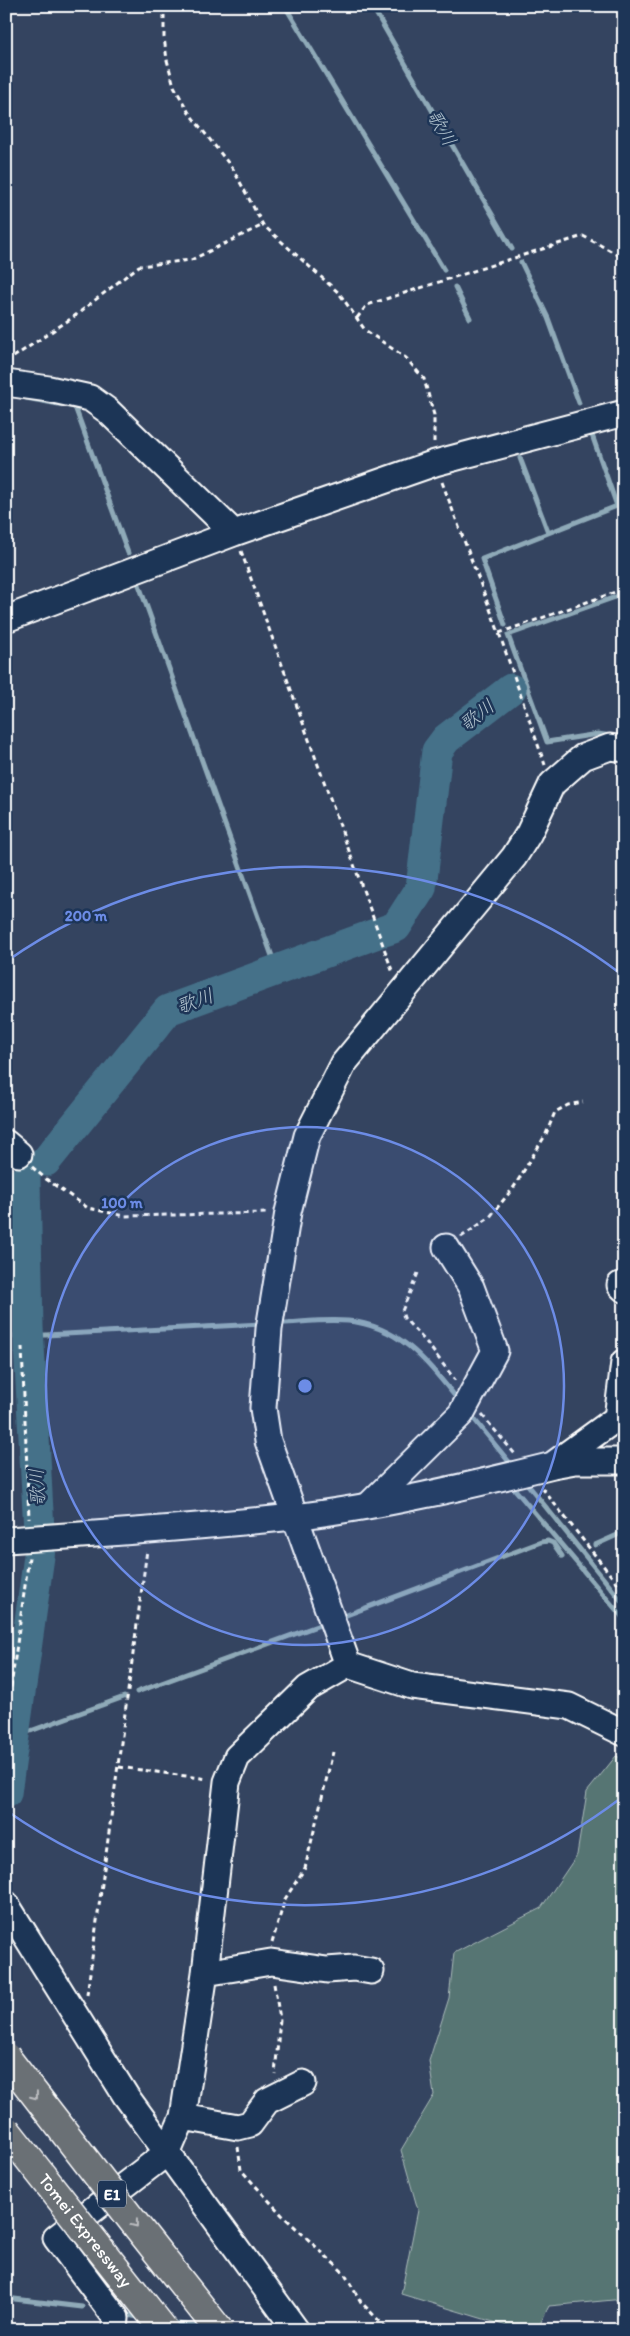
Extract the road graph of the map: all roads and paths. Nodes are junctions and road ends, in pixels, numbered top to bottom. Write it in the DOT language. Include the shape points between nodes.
graph roads {
  1 [pos="164,6"];
  2 [pos="263,225"];
  3 [pos="624,258"];
  4 [pos="357,318"];
  5 [pos="6,362"];
  6 [pos="6,382"];
  7 [pos="624,413"];
  8 [pos="435,463"];
  9 [pos="234,533"];
  10 [pos="624,589"];
  11 [pos="6,618"];
  12 [pos="499,633"];
  13 [pos="624,749"];
  14 [pos="552,784"];
  15 [pos="400,993"];
  16 [pos="583,1102"];
  17 [pos="13,1149"];
  18 [pos="289,1212"];
  19 [pos="446,1247"];
  20 [pos="418,1273"];
  21 [pos="624,1362"];
  22 [pos="470,1400"];
  23 [pos="621,1419"];
  24 [pos="624,1461"];
  25 [pos="553,1465"];
  26 [pos="522,1473"];
  27 [pos="369,1505"];
  28 [pos="294,1516"];
  29 [pos="150,1530"];
  30 [pos="6,1540"];
  31 [pos="624,1592"];
  32 [pos="348,1665"];
  33 [pos="624,1733"];
  34 [pos="333,1752"];
  35 [pos="119,1767"];
  36 [pos="227,1782"];
  37 [pos="6,1904"];
  38 [pos="271,1962"];
  39 [pos="371,1971"];
  40 [pos="205,1973"];
  41 [pos="83,2030"];
  42 [pos="6,2056"];
  43 [pos="303,2083"];
  44 [pos="267,2101"];
  45 [pos="183,2117"];
  46 [pos="238,2127"];
  47 [pos="6,2130"];
  48 [pos="168,2152"];
  49 [pos="115,2330"];
  50 [pos="164,2330"];
  51 [pos="219,2330"];
  52 [pos="296,2330"];
  53 [pos="388,2330"];
  1 -- 2 [label="path" via="164,37 174,86 189,113 233,168"];
  2 -- 4 [label="path" via="339,293"];
  2 -- 5 [label="path" via="191,260 139,266 72,318"];
  3 -- 4 [label="path" via="583,236 367,305"];
  4 -- 8 [label="path" via="365,330 406,358 424,379 434,415"];
  6 -- 9 [label="street" via="90,398 108,411"];
  7 -- 8 [label="street"];
  8 -- 9 [label="street"];
  8 -- 12 [label="path"];
  9 -- 11 [label="street"];
  9 -- 15 [label="path"];
  10 -- 12 [label="path"];
  12 -- 14 [label="path"];
  13 -- 14 [label="street" via="610,747 583,757"];
  14 -- 15 [label="street" via="514,857"];
  15 -- 18 [label="street" via="344,1063 327,1093 307,1136"];
  16 -- 19 [label="path" via="568,1104 555,1112 546,1134 514,1187 489,1218"];
  17 -- 18 [label="path" via="46,1180 88,1208 124,1216"];
  18 -- 28 [label="street" via="269,1329 263,1408 268,1441"];
  19 -- 22 [label="street" via="471,1287 495,1350"];
  20 -- 22 [label="path" via="402,1311 404,1318 427,1342"];
  21 -- 23 [label="street"];
  22 -- 26 [label="path"];
  22 -- 27 [label="street" via="461,1414"];
  23 -- 25 [label="street"];
  24 -- 25 [label="street" via="576,1461"];
  25 -- 26 [label="street"];
  26 -- 27 [label="street"];
  26 -- 31 [label="path"];
  27 -- 28 [label="street"];
  28 -- 29 [label="street"];
  28 -- 32 [label="street"];
  29 -- 30 [label="street"];
  29 -- 35 [label="path"];
  32 -- 33 [label="street" via="412,1686 569,1706"];
  32 -- 36 [label="street" via="300,1695 237,1757"];
  34 -- 38 [label="path" via="304,1868 285,1899 272,1943"];
  35 -- 36 [label="path"];
  35 -- 41 [label="path"];
  36 -- 40 [label="street"];
  37 -- 41 [label="street"];
  38 -- 39 [label="street" via="327,1970 354,1968"];
  38 -- 40 [label="street"];
  38 -- 44 [label="path" via="280,2019 277,2066"];
  40 -- 45 [label="street"];
  41 -- 48 [label="street"];
  42 -- 51 [label="highway, E1, one-way, bridge"];
  43 -- 44 [label="street"];
  44 -- 46 [label="street" via="250,2124"];
  45 -- 46 [label="street"];
  45 -- 48 [label="street"];
  46 -- 53 [label="path" via="241,2170 282,2215 344,2273 361,2302"];
  47 -- 50 [label="highway, Tomei Expressway / E1, bridge"];
  48 -- 49 [label="street" via="56,2238 116,2318"];
  48 -- 52 [label="street"];
}
